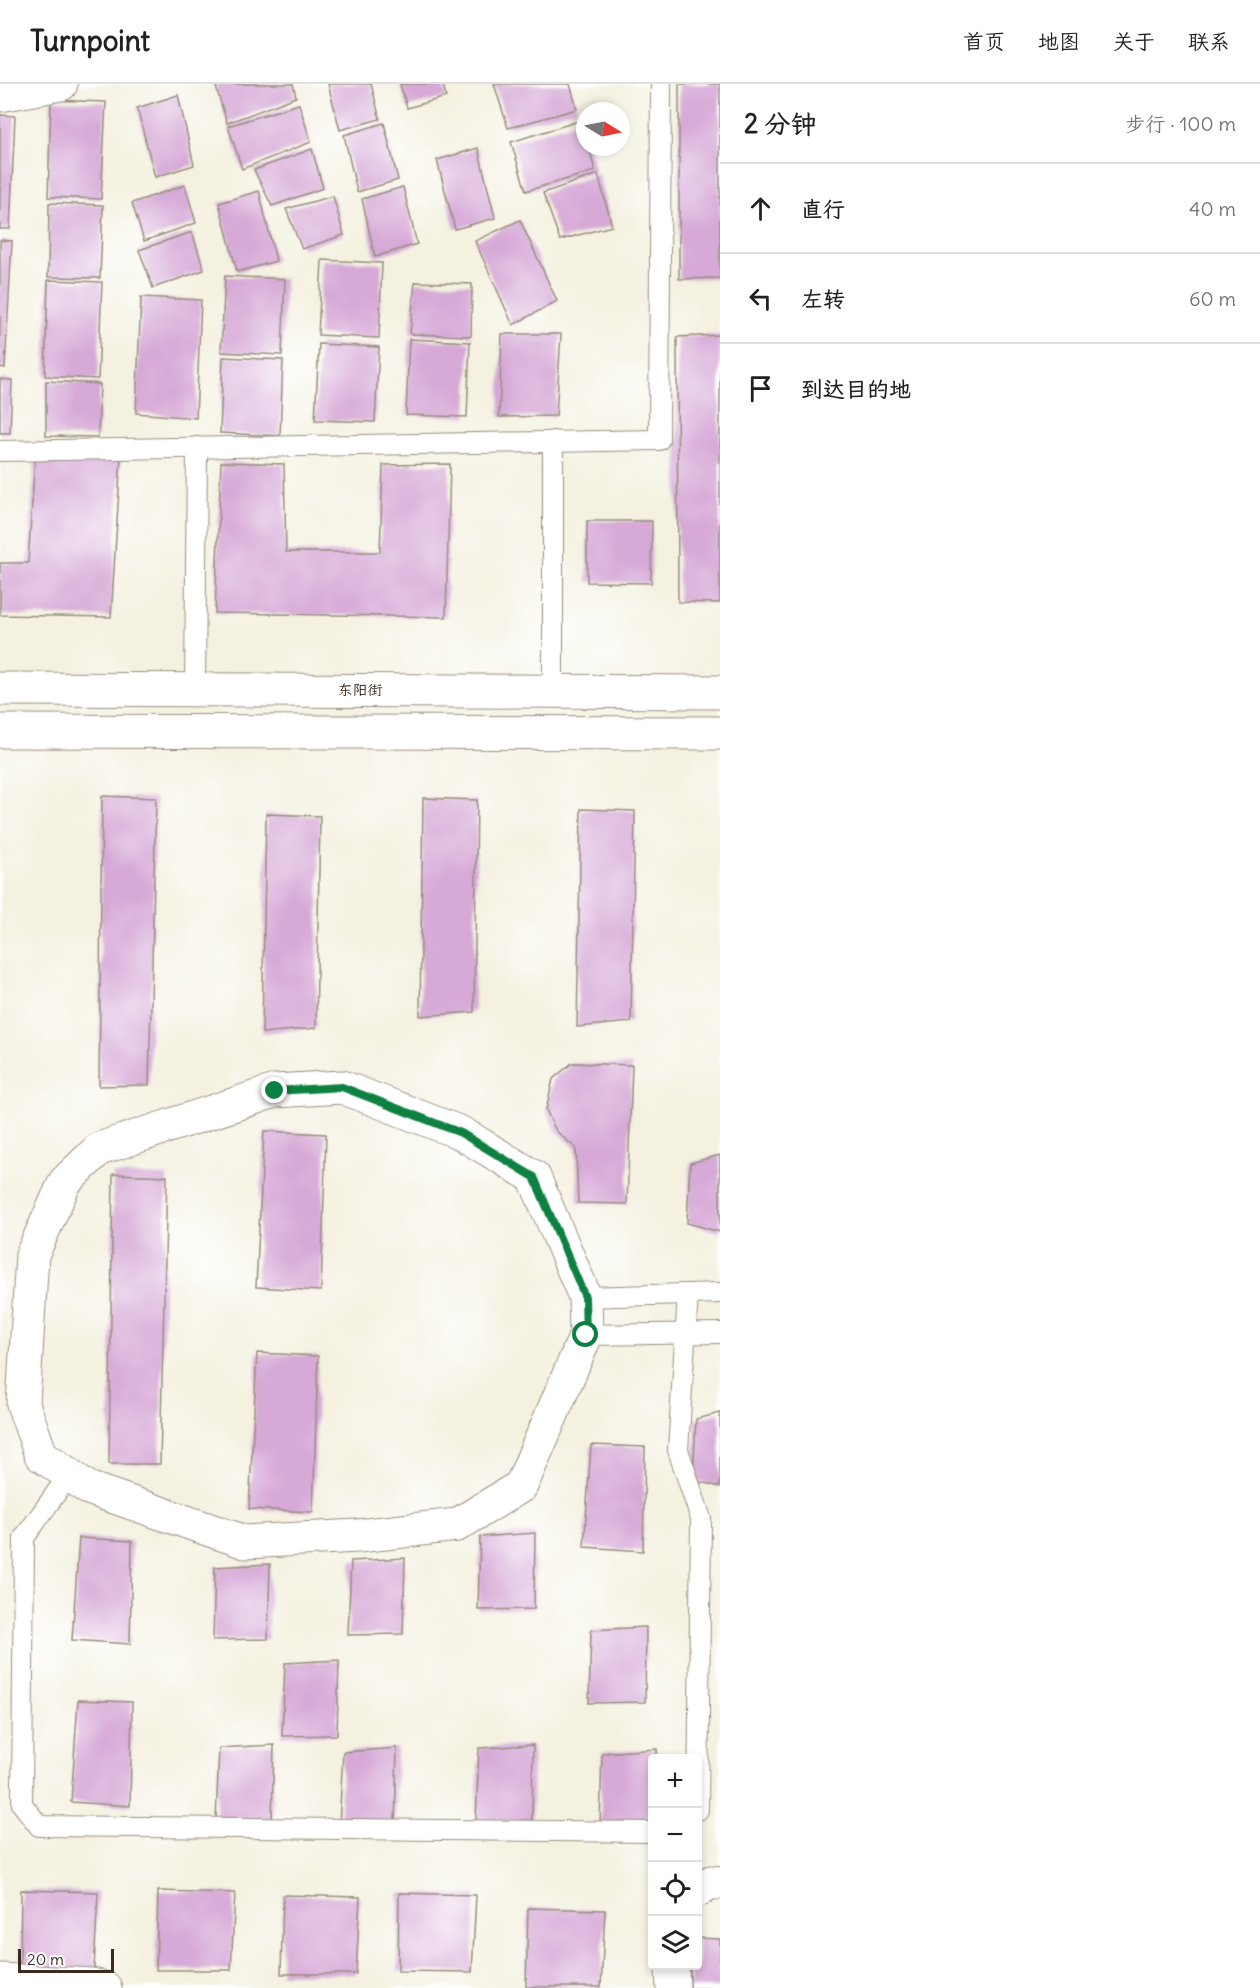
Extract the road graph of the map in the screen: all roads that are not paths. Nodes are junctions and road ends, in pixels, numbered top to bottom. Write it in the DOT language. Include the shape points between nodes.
graph roads {
  1 [pos="61,84"];
  2 [pos="661,84"];
  3 [pos="0,95"];
  4 [pos="553,441"];
  5 [pos="197,447"];
  6 [pos="0,451"];
  7 [pos="0,689"];
  8 [pos="195,690"];
  9 [pos="553,691"];
  10 [pos="720,692"];
  11 [pos="0,731"];
  12 [pos="720,733"];
  13 [pos="720,1293"];
  14 [pos="688,1294"];
  15 [pos="585,1297"];
  16 [pos="720,1332"];
  17 [pos="685,1333"];
  18 [pos="586,1335"];
  19 [pos="69,1475"];
  20 [pos="698,1808"];
  21 [pos="648,1832"];
  22 [pos="720,1882"];
  23 [pos="702,1888"];
  24 [pos="672,1970"];
  25 [pos="0,1980"];
  26 [pos="105,1988"];
  27 [pos="673,1988"];
  1 -- 3 [label="street"];
  2 -- 4 [label="lane" via="659,440"];
  4 -- 5 [label="lane"];
  4 -- 9 [label="lane"];
  5 -- 6 [label="lane"];
  5 -- 8 [label="lane"];
  7 -- 8 [label="street, 东阳街"];
  8 -- 9 [label="street, 东阳街"];
  9 -- 10 [label="street, 东阳街"];
  11 -- 12 [label="street"];
  13 -- 14 [label="lane"];
  14 -- 15 [label="lane"];
  14 -- 17 [label="lane"];
  15 -- 18 [label="street"];
  15 -- 19 [label="street" via="534,1177 461,1133 342,1087 275,1091 99,1149 66,1182 32,1255 23,1404 41,1455"];
  16 -- 17 [label="lane"];
  17 -- 18 [label="lane"];
  17 -- 20 [label="lane" via="678,1450 701,1519"];
  18 -- 19 [label="street" via="521,1486 457,1525 358,1536 245,1542 88,1488"];
  19 -- 21 [label="lane" via="24,1538 22,1804 39,1826"];
  22 -- 23 [label="street"];
  24 -- 27 [label="street"];
  25 -- 26 [label="street" via="92,1984"];
}
